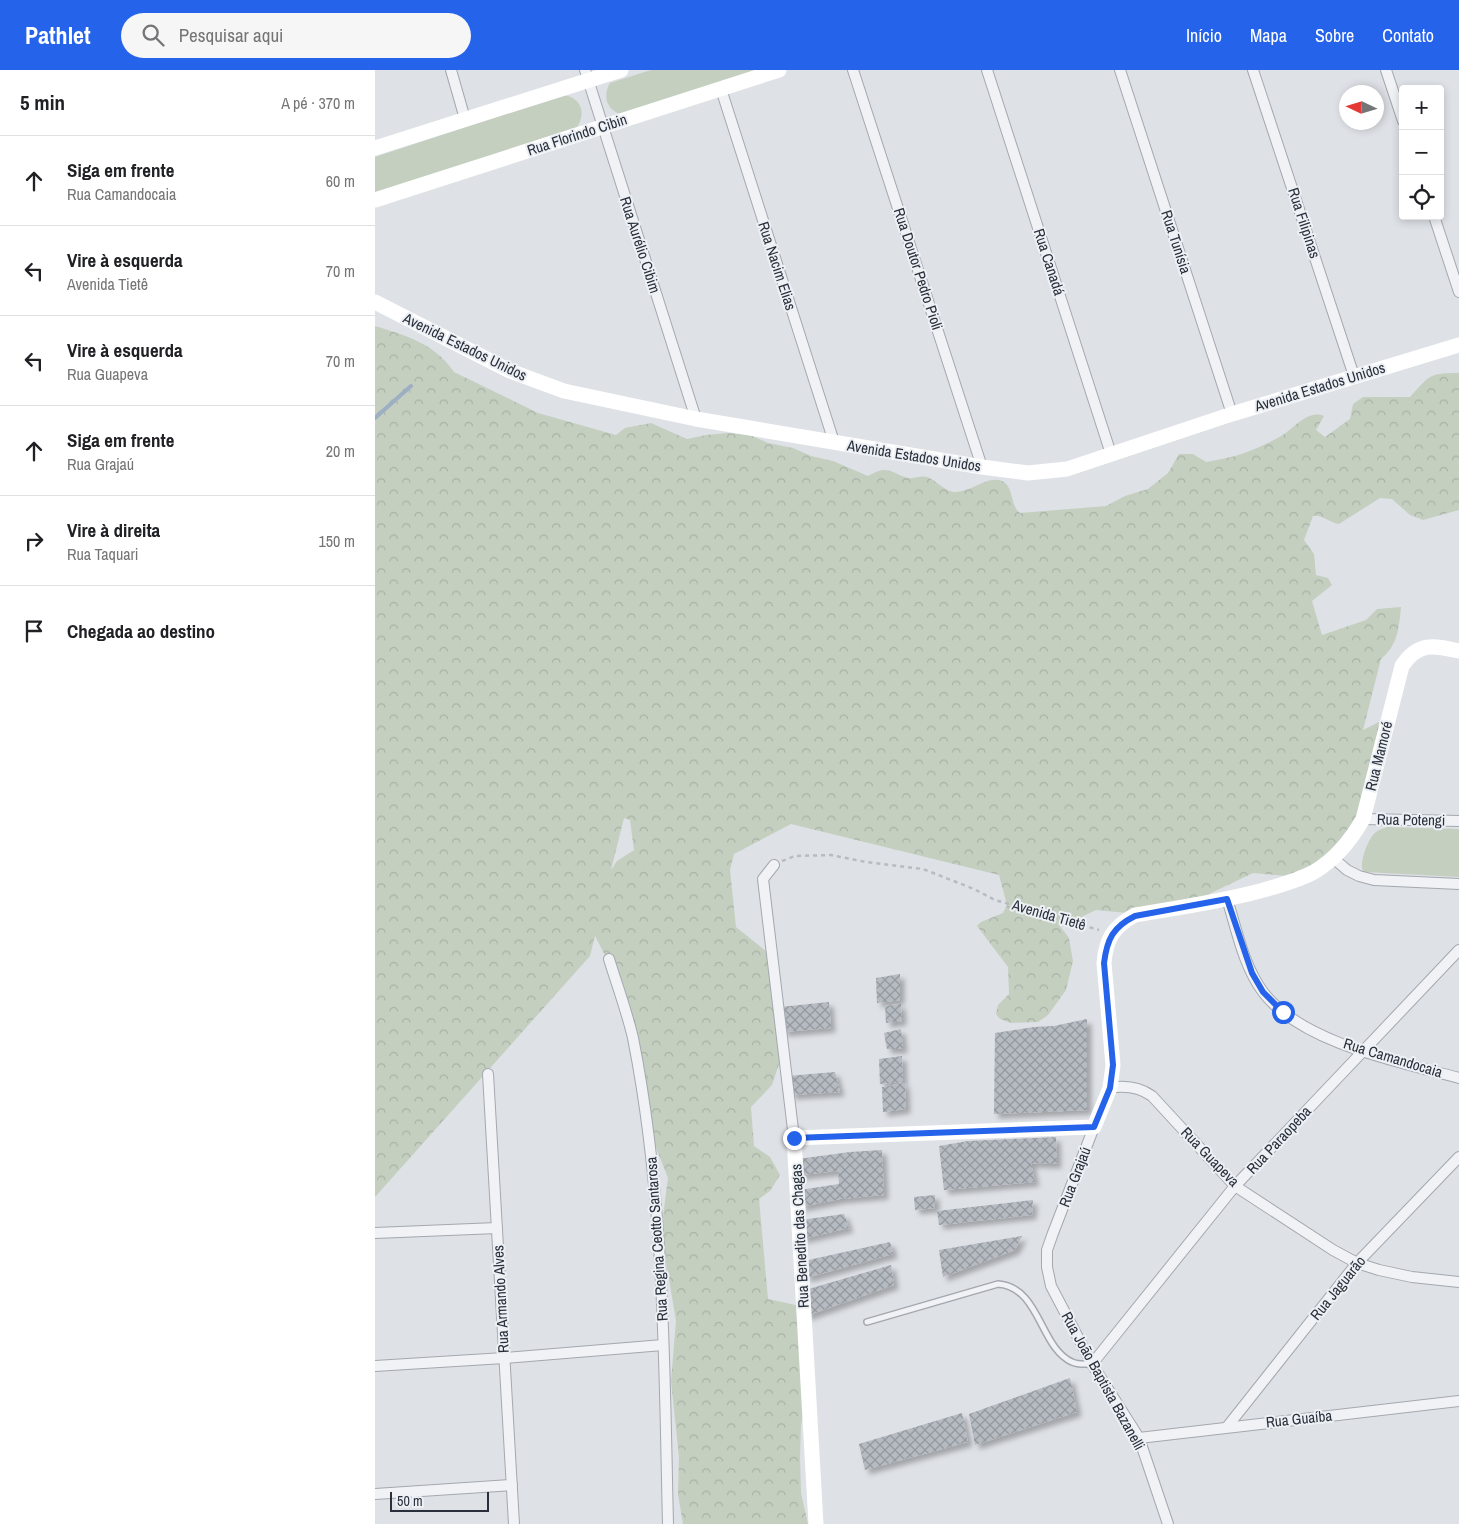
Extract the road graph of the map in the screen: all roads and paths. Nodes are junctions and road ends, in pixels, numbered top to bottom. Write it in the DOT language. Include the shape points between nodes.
graph roads {
  1 [pos="451,70"];
  2 [pos="621,70"];
  3 [pos="779,70"];
  4 [pos="853,70"];
  5 [pos="987,70"];
  6 [pos="1120,70"];
  7 [pos="1253,70"];
  8 [pos="1386,70"];
  9 [pos="587,75"];
  10 [pos="721,89"];
  11 [pos="1399,109"];
  12 [pos="465,119"];
  13 [pos="603,126"];
  14 [pos="375,148"];
  15 [pos="375,200"];
  16 [pos="1435,220"];
  17 [pos="1459,292"];
  18 [pos="375,302"];
  19 [pos="1459,345"];
  20 [pos="1354,376"];
  21 [pos="1232,414"];
  22 [pos="695,419"];
  23 [pos="834,442"];
  24 [pos="1111,454"];
  25 [pos="982,467"];
  26 [pos="1459,651"];
  27 [pos="1363,819"];
  28 [pos="1459,821"];
  29 [pos="1333,858"];
  30 [pos="774,865"];
  31 [pos="1459,884"];
  32 [pos="1227,899"];
  33 [pos="1112,934"];
  34 [pos="1459,950"];
  35 [pos="609,959"];
  36 [pos="1362,1051"];
  37 [pos="488,1074"];
  38 [pos="1459,1078"];
  39 [pos="1110,1088"];
  40 [pos="1094,1127"];
  41 [pos="794,1138"];
  42 [pos="1459,1157"];
  43 [pos="1235,1186"];
  44 [pos="497,1228"];
  45 [pos="375,1233"];
  46 [pos="1357,1263"];
  47 [pos="1047,1267"];
  48 [pos="1459,1282"];
  49 [pos="867,1322"];
  50 [pos="663,1346"];
  51 [pos="504,1358"];
  52 [pos="1092,1364"];
  53 [pos="375,1366"];
  54 [pos="1458,1400"];
  55 [pos="1227,1427"];
  56 [pos="1139,1438"];
  57 [pos="512,1485"];
  58 [pos="375,1494"];
  59 [pos="514,1524"];
  60 [pos="668,1524"];
  61 [pos="816,1524"];
  62 [pos="1168,1524"];
  1 -- 12 [label="street"];
  2 -- 9 [label="street"];
  3 -- 10 [label="street, Rua Florindo Cibin"];
  4 -- 25 [label="street, Rua Doutor Pedro Pioli"];
  5 -- 24 [label="street, Rua Canadá"];
  6 -- 21 [label="street, Rua Tunísia"];
  7 -- 20 [label="street, Rua Filipinas"];
  8 -- 11 [label="street"];
  9 -- 12 [label="street"];
  9 -- 13 [label="street, Rua Aurélio Cibim"];
  10 -- 13 [label="street, Rua Florindo Cibin"];
  10 -- 23 [label="street, Rua Nacim Elias"];
  12 -- 14 [label="street"];
  13 -- 15 [label="street, Rua Florindo Cibin"];
  13 -- 22 [label="street, Rua Aurélio Cibim"];
  16 -- 17 [label="street"];
  18 -- 22 [label="street, Avenida Estados Unidos" via="510,371 555,388"];
  19 -- 20 [label="street, Avenida Estados Unidos"];
  20 -- 21 [label="street, Avenida Estados Unidos"];
  21 -- 24 [label="street, Avenida Estados Unidos"];
  22 -- 23 [label="street, Avenida Estados Unidos"];
  23 -- 25 [label="street, Avenida Estados Unidos"];
  24 -- 25 [label="street, Avenida Estados Unidos" via="1067,469 1028,473"];
  26 -- 27 [label="street, Rua Mamoré" via="1429,647 1416,650 1402,666"];
  27 -- 28 [label="street, Rua Potengi"];
  27 -- 29 [label="street, Rua Mamoré"];
  29 -- 31 [label="street" via="1347,870 1374,880"];
  29 -- 32 [label="street" via="1292,882"];
  30 -- 33 [label="path, Avenida Tietê" via="795,856 831,855 923,868 995,900"];
  30 -- 41 [label="street, Rua Benedito das Chagas" via="763,879"];
  32 -- 33 [label="street" via="1135,916 1122,922"];
  32 -- 36 [label="street, Rua Camandocaia" via="1252,973 1263,992 1283,1012 1312,1030"];
  33 -- 39 [label="street" via="1104,963 1113,1057"];
  34 -- 36 [label="street, Rua Paraopeba"];
  35 -- 50 [label="street, Rua Regina Ceotto Santarosa" via="632,1036 651,1148 662,1278"];
  36 -- 38 [label="street, Rua Camandocaia"];
  36 -- 43 [label="street, Rua Paraopeba"];
  37 -- 44 [label="street, Rua Armando Alves"];
  39 -- 40 [label="street, Rua Grajaú"];
  39 -- 43 [label="street, Rua Guapeva" via="1131,1087 1153,1096"];
  40 -- 41 [label="street"];
  40 -- 47 [label="street, Rua Grajaú" via="1047,1250"];
  41 -- 61 [label="street, Rua Benedito das Chagas"];
  42 -- 46 [label="street, Rua Jaguarão"];
  43 -- 46 [label="street, Rua Guapeva"];
  43 -- 52 [label="street, Rua Paraopeba"];
  44 -- 45 [label="street"];
  44 -- 51 [label="street, Rua Armando Alves"];
  46 -- 48 [label="street, Rua Guapeva" via="1412,1277"];
  46 -- 55 [label="street, Rua Jaguarão"];
  47 -- 52 [label="street, Rua João Baptista Bazanelli" via="1051,1286"];
  49 -- 52 [label="lane" via="998,1284 1007,1285 1027,1299 1064,1357 1074,1363"];
  50 -- 51 [label="street"];
  50 -- 60 [label="street, Rua Regina Ceotto Santarosa"];
  51 -- 53 [label="street"];
  51 -- 57 [label="street, Rua Armando Alves"];
  52 -- 56 [label="street, Rua João Baptista Bazanelli"];
  54 -- 55 [label="street, Rua Guaíba"];
  55 -- 56 [label="street, Rua Guaíba"];
  56 -- 62 [label="street, Rua João Baptista Bazanelli"];
  57 -- 58 [label="street"];
  57 -- 59 [label="street, Rua Armando Alves"];
}
